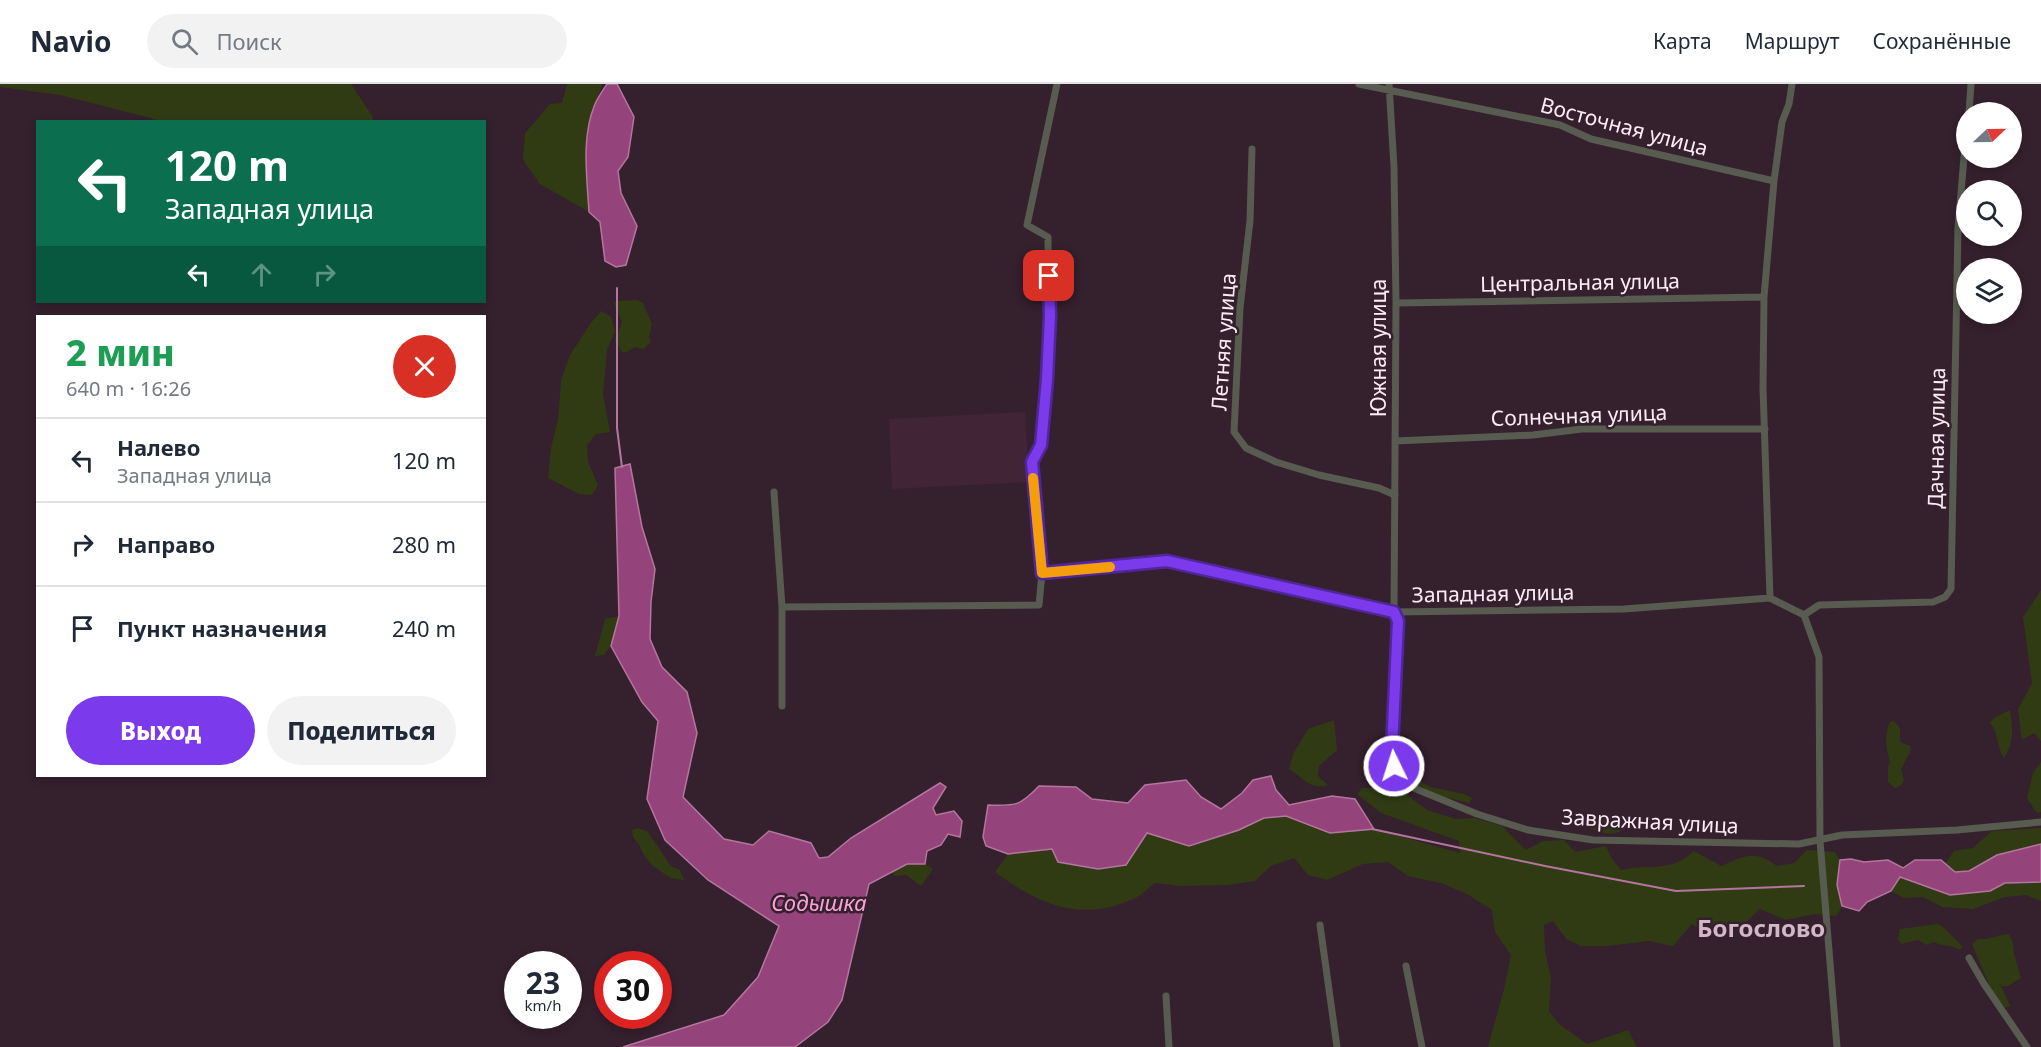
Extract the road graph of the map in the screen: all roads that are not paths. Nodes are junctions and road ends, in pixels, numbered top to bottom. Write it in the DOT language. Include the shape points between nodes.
graph roads {
  1 [pos="1058,84"];
  2 [pos="1359,84"];
  3 [pos="1792,84"];
  4 [pos="1971,84"];
  5 [pos="1389,87"];
  6 [pos="1969,102"];
  7 [pos="1252,149"];
  8 [pos="1963,168"];
  9 [pos="1774,181"];
  10 [pos="1764,297"];
  11 [pos="1396,303"];
  12 [pos="1765,429"];
  13 [pos="1395,441"];
  14 [pos="774,492"];
  15 [pos="1395,495"];
  16 [pos="1042,573"];
  17 [pos="1770,598"];
  18 [pos="782,607"];
  19 [pos="1394,612"];
  20 [pos="1804,615"];
  21 [pos="782,706"];
  22 [pos="2041,822"];
  23 [pos="1820,841"];
  24 [pos="1320,925"];
  25 [pos="1969,958"];
  26 [pos="1406,966"];
  27 [pos="1166,996"];
  28 [pos="1168,1047"];
  29 [pos="1336,1047"];
  30 [pos="1422,1047"];
  31 [pos="1837,1047"];
  32 [pos="2027,1047"];
  1 -- 16 [label="street" via="1027,225 1048,237 1049,357 1041,445 1032,462"];
  2 -- 5 [label="street, Восточная улица"];
  3 -- 9 [label="street"];
  4 -- 6 [label="street"];
  5 -- 9 [label="street, Восточная улица" via="1560,125 1591,139"];
  5 -- 11 [label="street, Южная улица"];
  7 -- 15 [label="street, Летняя улица" via="1234,432 1246,448 1276,462"];
  8 -- 20 [label="street, Дачная улица" via="1958,228 1951,589 1933,602 1819,605"];
  9 -- 10 [label="street"];
  10 -- 11 [label="street, Центральная улица"];
  10 -- 12 [label="street"];
  11 -- 13 [label="street, Южная улица"];
  12 -- 13 [label="street, Солнечная улица" via="1582,429"];
  12 -- 17 [label="street"];
  13 -- 15 [label="street, Южная улица"];
  14 -- 18 [label="street"];
  15 -- 19 [label="street, Южная улица"];
  16 -- 18 [label="street" via="1040,605"];
  16 -- 19 [label="street, Западная улица" via="1167,561"];
  17 -- 19 [label="street, Западная улица" via="1624,609"];
  17 -- 20 [label="street"];
  18 -- 21 [label="street"];
  19 -- 23 [label="street, Завражная улица" via="1398,621 1392,748 1394,766 1404,784 1528,830 1593,840 1799,844"];
  20 -- 23 [label="street" via="1819,657"];
  22 -- 23 [label="street, Завражная улица" via="1842,835"];
  23 -- 31 [label="street"];
  24 -- 29 [label="street"];
  25 -- 32 [label="street"];
  26 -- 30 [label="street"];
  27 -- 28 [label="street"];
}
